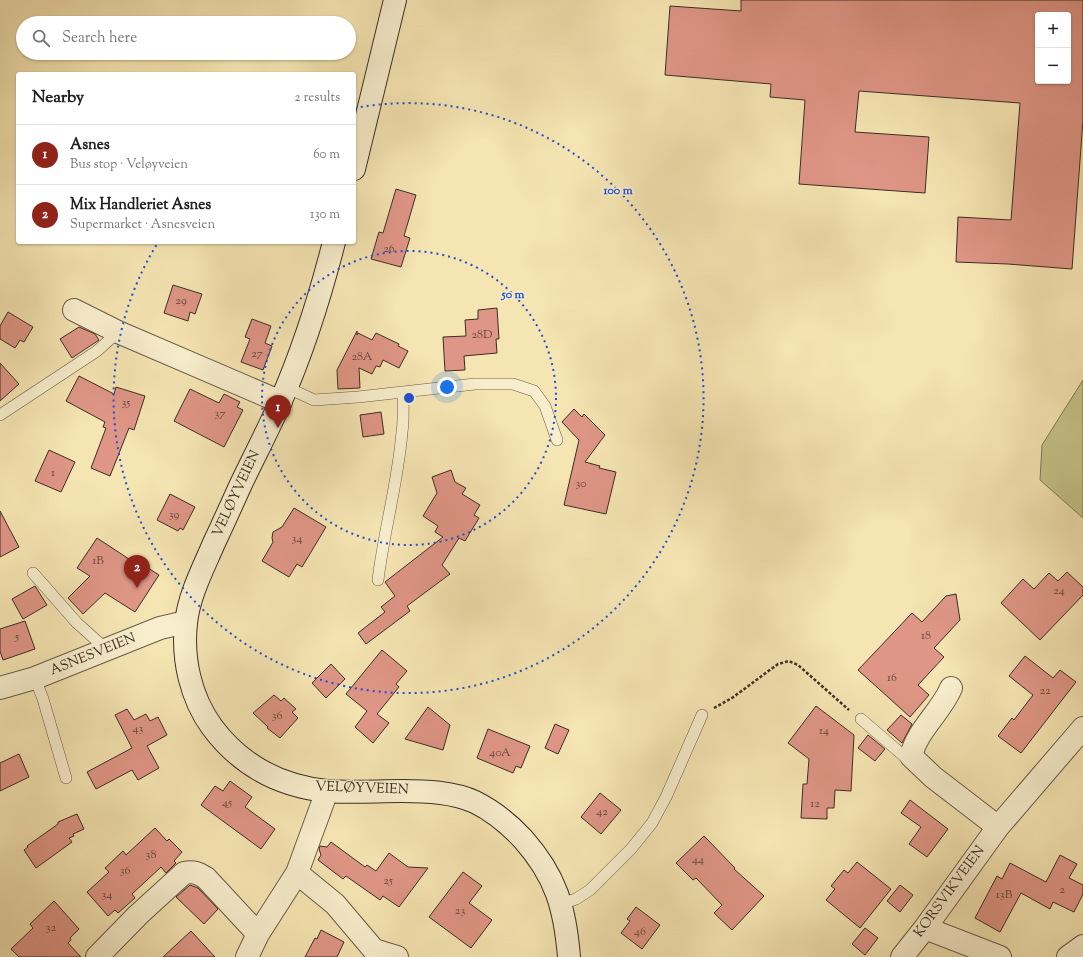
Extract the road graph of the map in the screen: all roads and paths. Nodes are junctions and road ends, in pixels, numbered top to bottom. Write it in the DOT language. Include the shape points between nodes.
graph roads {
  1 [pos="396,0"];
  2 [pos="356,161"];
  3 [pos="333,244"];
  4 [pos="74,310"];
  5 [pos="118,332"];
  6 [pos="402,392"];
  7 [pos="283,394"];
  8 [pos="0,415"];
  9 [pos="557,440"];
  10 [pos="34,573"];
  11 [pos="378,580"];
  12 [pos="186,622"];
  13 [pos="106,649"];
  14 [pos="35,678"];
  15 [pos="0,688"];
  16 [pos="950,688"];
  17 [pos="702,715"];
  18 [pos="861,720"];
  19 [pos="1083,728"];
  20 [pos="911,756"];
  21 [pos="66,778"];
  22 [pos="327,791"];
  23 [pos="998,827"];
  24 [pos="297,873"];
  25 [pos="561,904"];
  26 [pos="925,928"];
  27 [pos="258,934"];
  28 [pos="1083,946"];
  29 [pos="97,957"];
  30 [pos="247,957"];
  31 [pos="397,957"];
  32 [pos="569,957"];
  33 [pos="902,957"];
  34 [pos="1000,957"];
  35 [pos="1068,957"];
  1 -- 2 [label="street"];
  3 -- 7 [label="street, VELØYVEIEN" via="321,293"];
  4 -- 5 [label="street"];
  5 -- 7 [label="street"];
  5 -- 8 [label="lane" via="97,351"];
  6 -- 7 [label="lane" via="314,400"];
  6 -- 9 [label="lane" via="475,384 513,384 534,391 546,406"];
  6 -- 11 [label="lane" via="402,431"];
  7 -- 12 [label="street, VELØYVEIEN" via="208,556 190,599"];
  10 -- 13 [label="lane" via="77,623"];
  12 -- 13 [label="street, ASNESVEIEN" via="160,628"];
  12 -- 22 [label="street, VELØYVEIEN" via="185,646 189,676 198,704 213,728 237,756 262,772 293,784"];
  13 -- 14 [label="street, ASNESVEIEN"];
  14 -- 15 [label="street, ASNESVEIEN"];
  14 -- 21 [label="lane" via="44,699"];
  16 -- 20 [label="street" via="914,745"];
  17 -- 18 [label="path" via="732,698 778,664 789,661 798,665"];
  17 -- 25 [label="lane" via="652,823 631,850 590,890 576,899"];
  18 -- 20 [label="lane" via="905,757"];
  19 -- 23 [label="street, KORSVIKVEIEN"];
  20 -- 23 [label="street"];
  22 -- 24 [label="street"];
  22 -- 25 [label="street, VELØYVEIEN" via="435,793 475,802 497,815 536,853"];
  23 -- 26 [label="street, KORSVIKVEIEN"];
  24 -- 27 [label="street"];
  24 -- 31 [label="street" via="335,904 374,950"];
  25 -- 32 [label="street, VELØYVEIEN"];
  26 -- 33 [label="street, KORSVIKVEIEN"];
  26 -- 34 [label="street"];
  27 -- 29 [label="street" via="206,878 190,872 184,873 138,915"];
  27 -- 30 [label="street"];
  28 -- 35 [label="street"];
}
